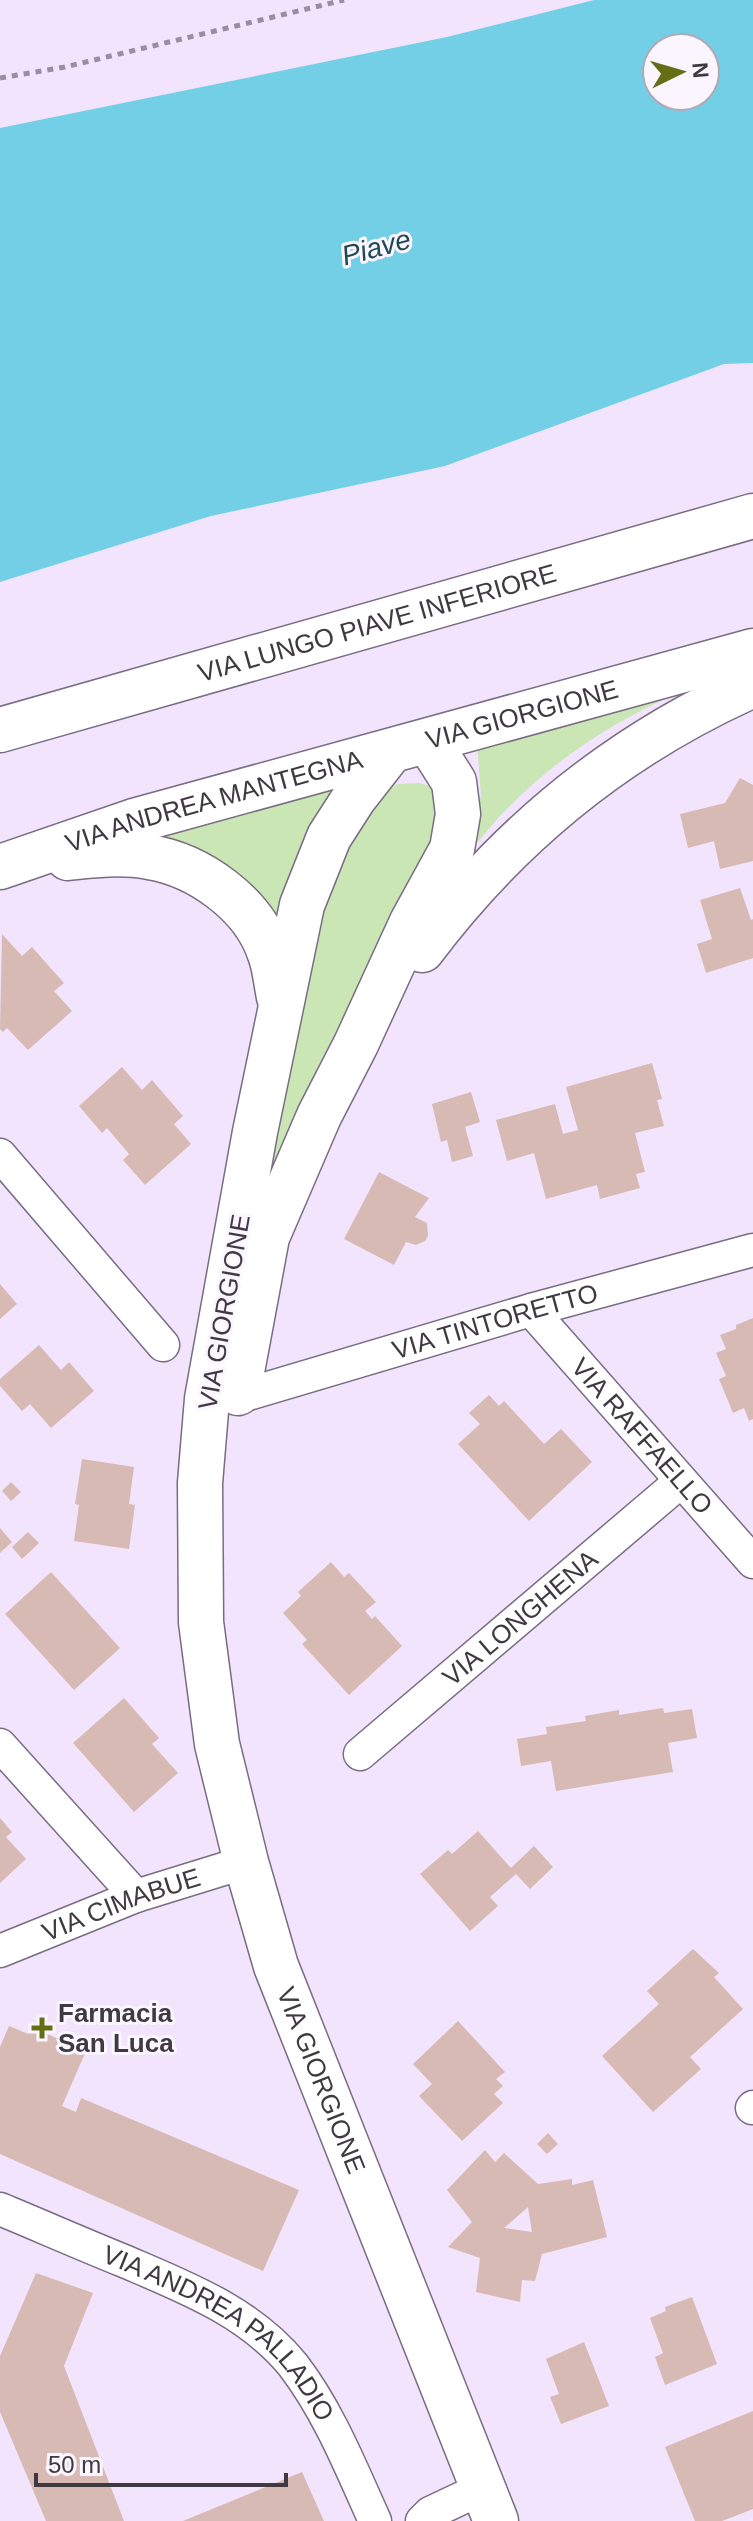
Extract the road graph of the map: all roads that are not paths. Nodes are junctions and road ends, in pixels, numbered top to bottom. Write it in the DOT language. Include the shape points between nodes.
graph roads {
  1 [pos="753,516"];
  2 [pos="753,651"];
  3 [pos="753,685"];
  4 [pos="0,730"];
  5 [pos="409,746"];
  6 [pos="7,865"];
  7 [pos="280,1007"];
  8 [pos="356,1044"];
  9 [pos="0,1155"];
  10 [pos="753,1250"];
  11 [pos="531,1310"];
  12 [pos="163,1345"];
  13 [pos="238,1397"];
  14 [pos="680,1482"];
  15 [pos="753,1562"];
  16 [pos="201,1622"];
  17 [pos="0,1745"];
  18 [pos="360,1754"];
  19 [pos="246,1862"];
  20 [pos="136,1896"];
  21 [pos="0,1951"];
  22 [pos="0,2209"];
  23 [pos="488,2505"];
  24 [pos="375,2521"];
  25 [pos="422,2521"];
  1 -- 4 [label="main road, VIA LUNGO PIAVE INFERIORE"];
  2 -- 5 [label="main road, VIA GIORGIONE"];
  3 -- 8 [label="main road, VIA GIORGIONE" via="707,705 614,761 539,820 456,904"];
  5 -- 6 [label="main road, VIA ANDREA MANTEGNA" via="134,821"];
  5 -- 7 [label="main road, VIA GIORGIONE" via="354,798 329,837 302,905"];
  5 -- 8 [label="main road, VIA GIORGIONE" via="454,782 458,814 452,849"];
  6 -- 7 [label="main road, VIA GIORGIONE" via="111,855 148,856 187,867 232,898 258,927 270,954"];
  7 -- 16 [label="main road, VIA GIORGIONE" via="207,1399 200,1483"];
  8 -- 13 [label="main road, VIA GIORGIONE" via="267,1237"];
  9 -- 12 [label="street"];
  10 -- 11 [label="street, VIA TINTORETTO"];
  11 -- 13 [label="street, VIA TINTORETTO"];
  11 -- 14 [label="street, VIA RAFFAELLO"];
  13 -- 16 [label="main road, VIA GIORGIONE"];
  14 -- 15 [label="street, VIA RAFFAELLO"];
  14 -- 18 [label="street, VIA LONGHENA"];
  16 -- 19 [label="main road, VIA GIORGIONE" via="217,1744"];
  17 -- 20 [label="street"];
  19 -- 20 [label="street, VIA CIMABUE"];
  19 -- 23 [label="main road, VIA GIORGIONE" via="276,1966"];
  20 -- 21 [label="street, VIA CIMABUE"];
  22 -- 24 [label="street, VIA ANDREA PALLADIO" via="202,2294 266,2338 312,2393"];
  23 -- 25 [label="street" via="430,2513"];
}
